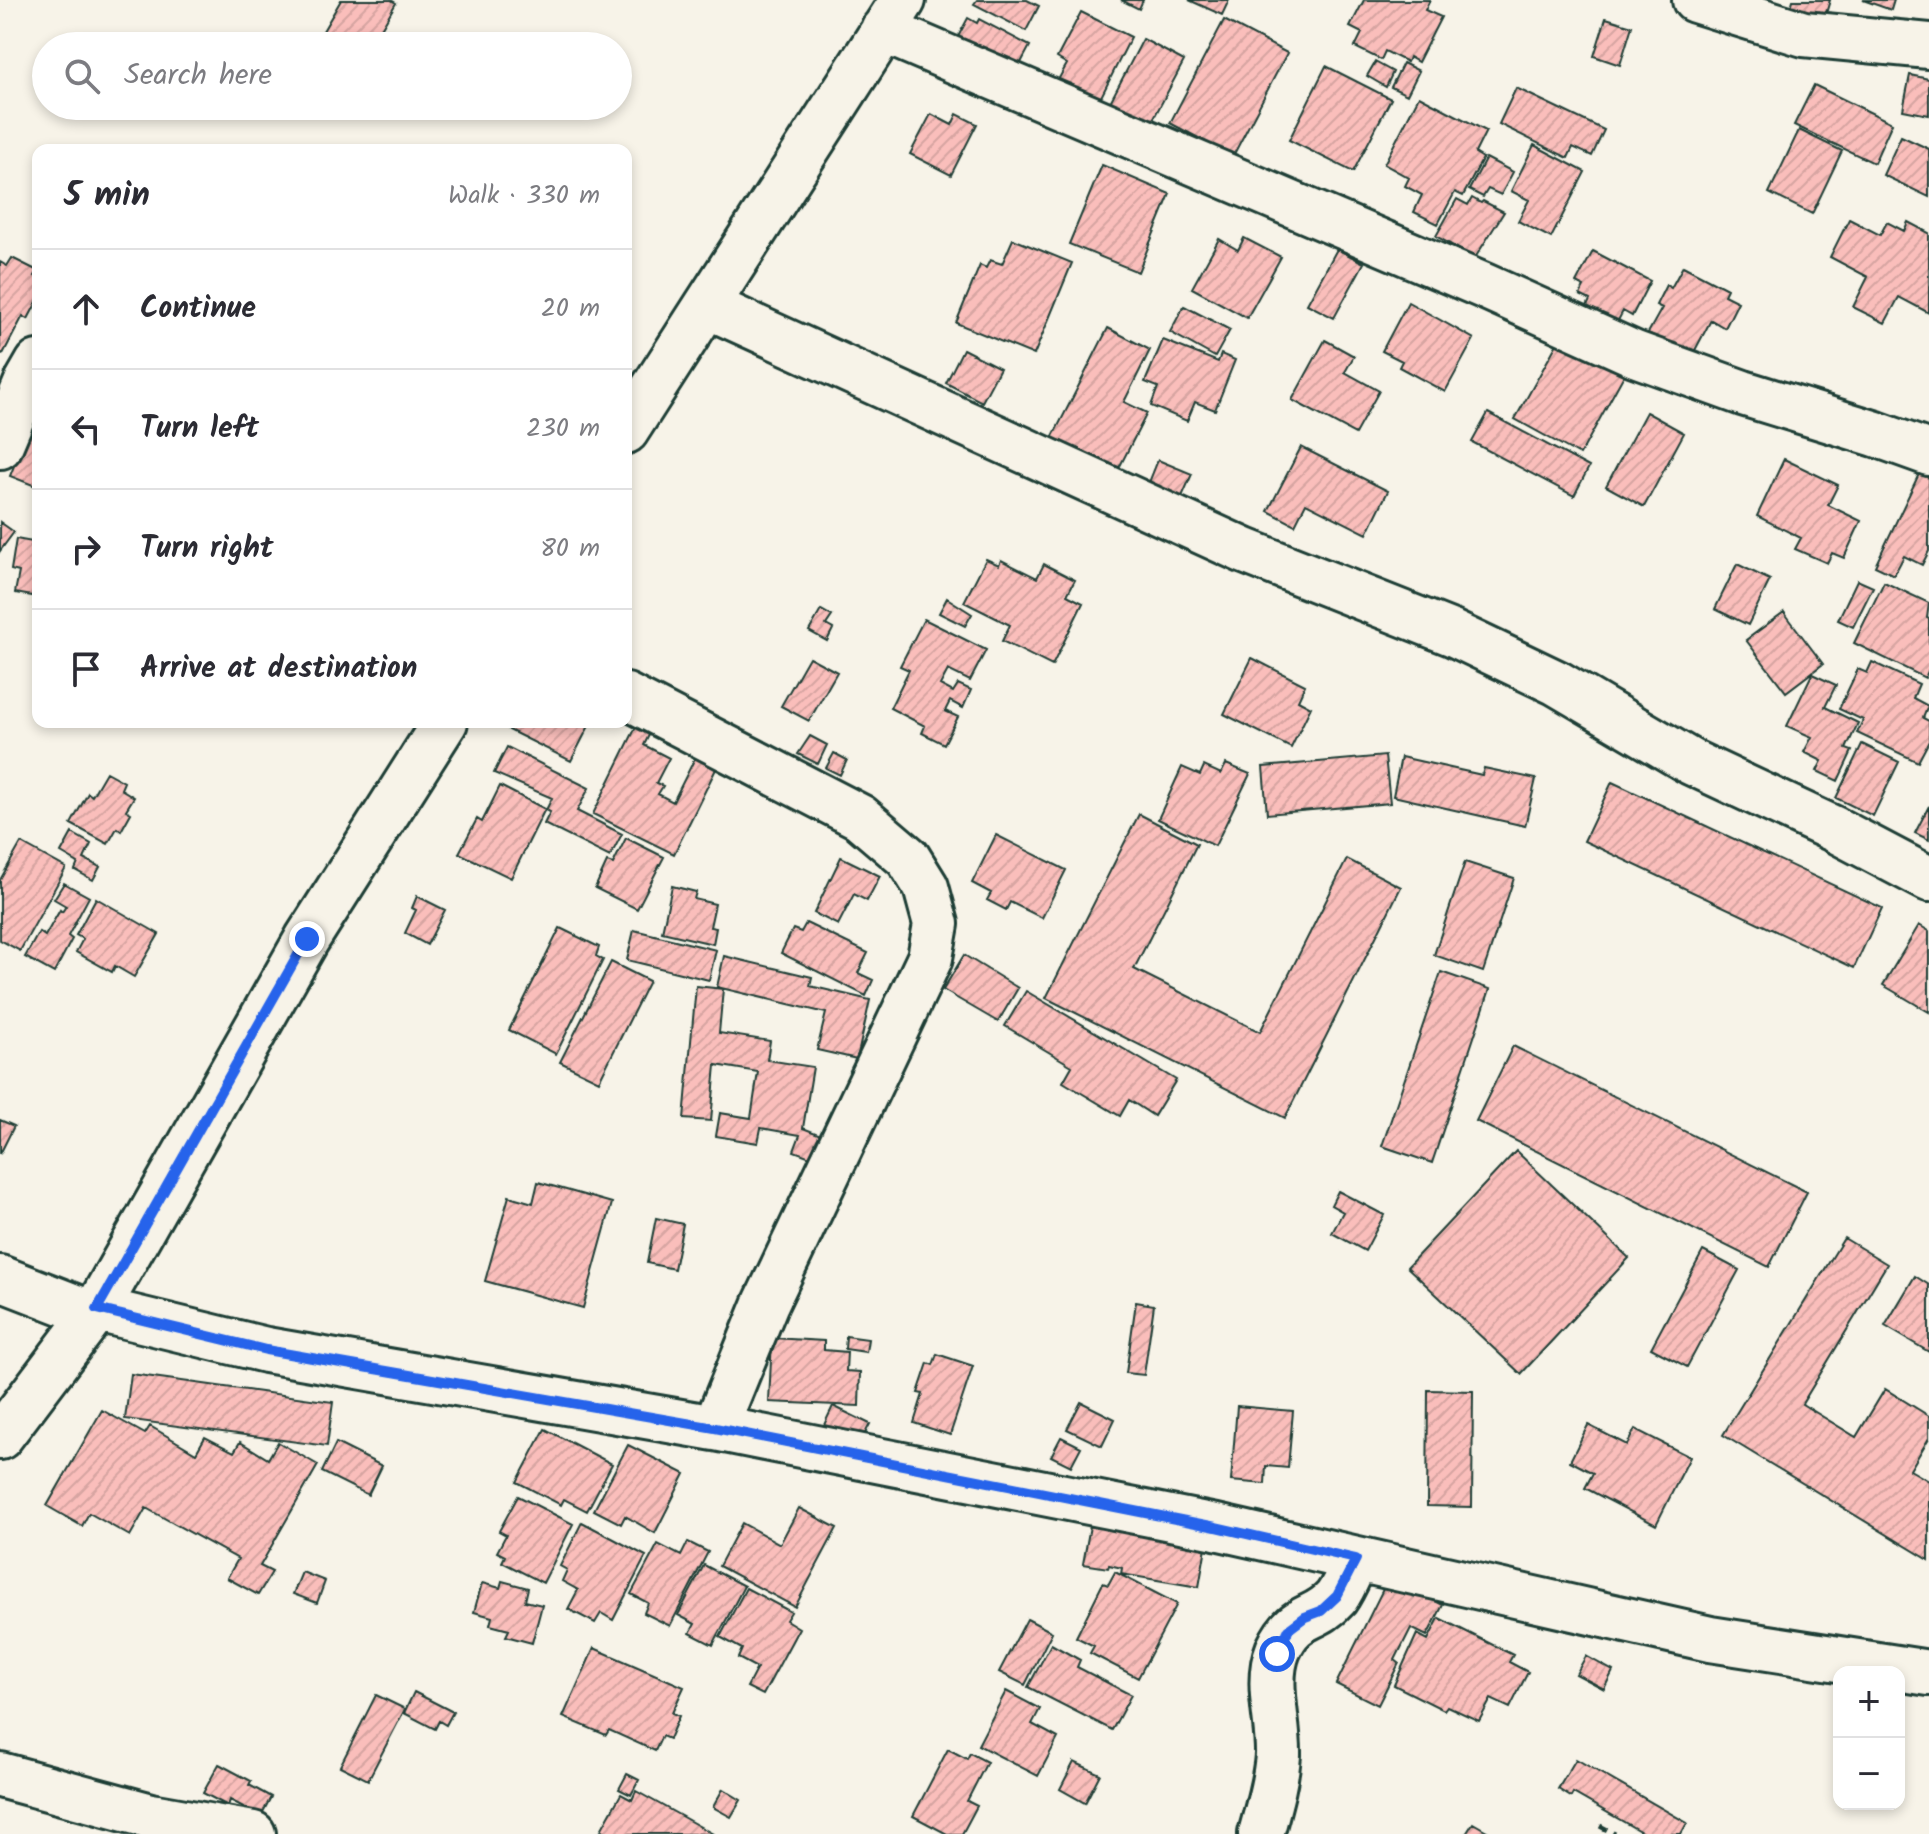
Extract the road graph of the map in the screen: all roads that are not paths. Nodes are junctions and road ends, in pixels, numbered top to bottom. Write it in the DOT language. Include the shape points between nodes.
graph roads {
  1 [pos="1695,0"];
  2 [pos="893,15"];
  3 [pos="1929,46"];
  4 [pos="708,306"];
  5 [pos="632,360"];
  6 [pos="669,360"];
  7 [pos="32,373"];
  8 [pos="632,421"];
  9 [pos="0,446"];
  10 [pos="1929,453"];
  11 [pos="632,699"];
  12 [pos="441,728"];
  13 [pos="1929,879"];
  14 [pos="0,1278"];
  15 [pos="95,1312"];
  16 [pos="715,1428"];
  17 [pos="0,1437"];
  18 [pos="1356,1559"];
  19 [pos="1929,1673"];
  20 [pos="0,1775"];
  21 [pos="253,1834"];
  22 [pos="1261,1834"];
  1 -- 3 [label="street" via="1804,34"];
  2 -- 4 [label="street"];
  2 -- 10 [label="street" via="1635,354"];
  4 -- 6 [label="street"];
  4 -- 13 [label="street" via="1245,551 1452,633 1557,683 1691,762"];
  5 -- 6 [label="street"];
  6 -- 8 [label="street"];
  7 -- 9 [label="street"];
  11 -- 16 [label="street" via="860,817 908,858 926,887 936,924 930,958 766,1303"];
  12 -- 15 [label="street" via="307,939"];
  14 -- 15 [label="street"];
  15 -- 16 [label="street" via="266,1350"];
  15 -- 17 [label="street"];
  16 -- 18 [label="street"];
  18 -- 19 [label="street" via="1710,1639"];
  18 -- 22 [label="street" via="1337,1596 1289,1629 1277,1654 1273,1679 1278,1755"];
  20 -- 21 [label="street" via="151,1816"];
}
